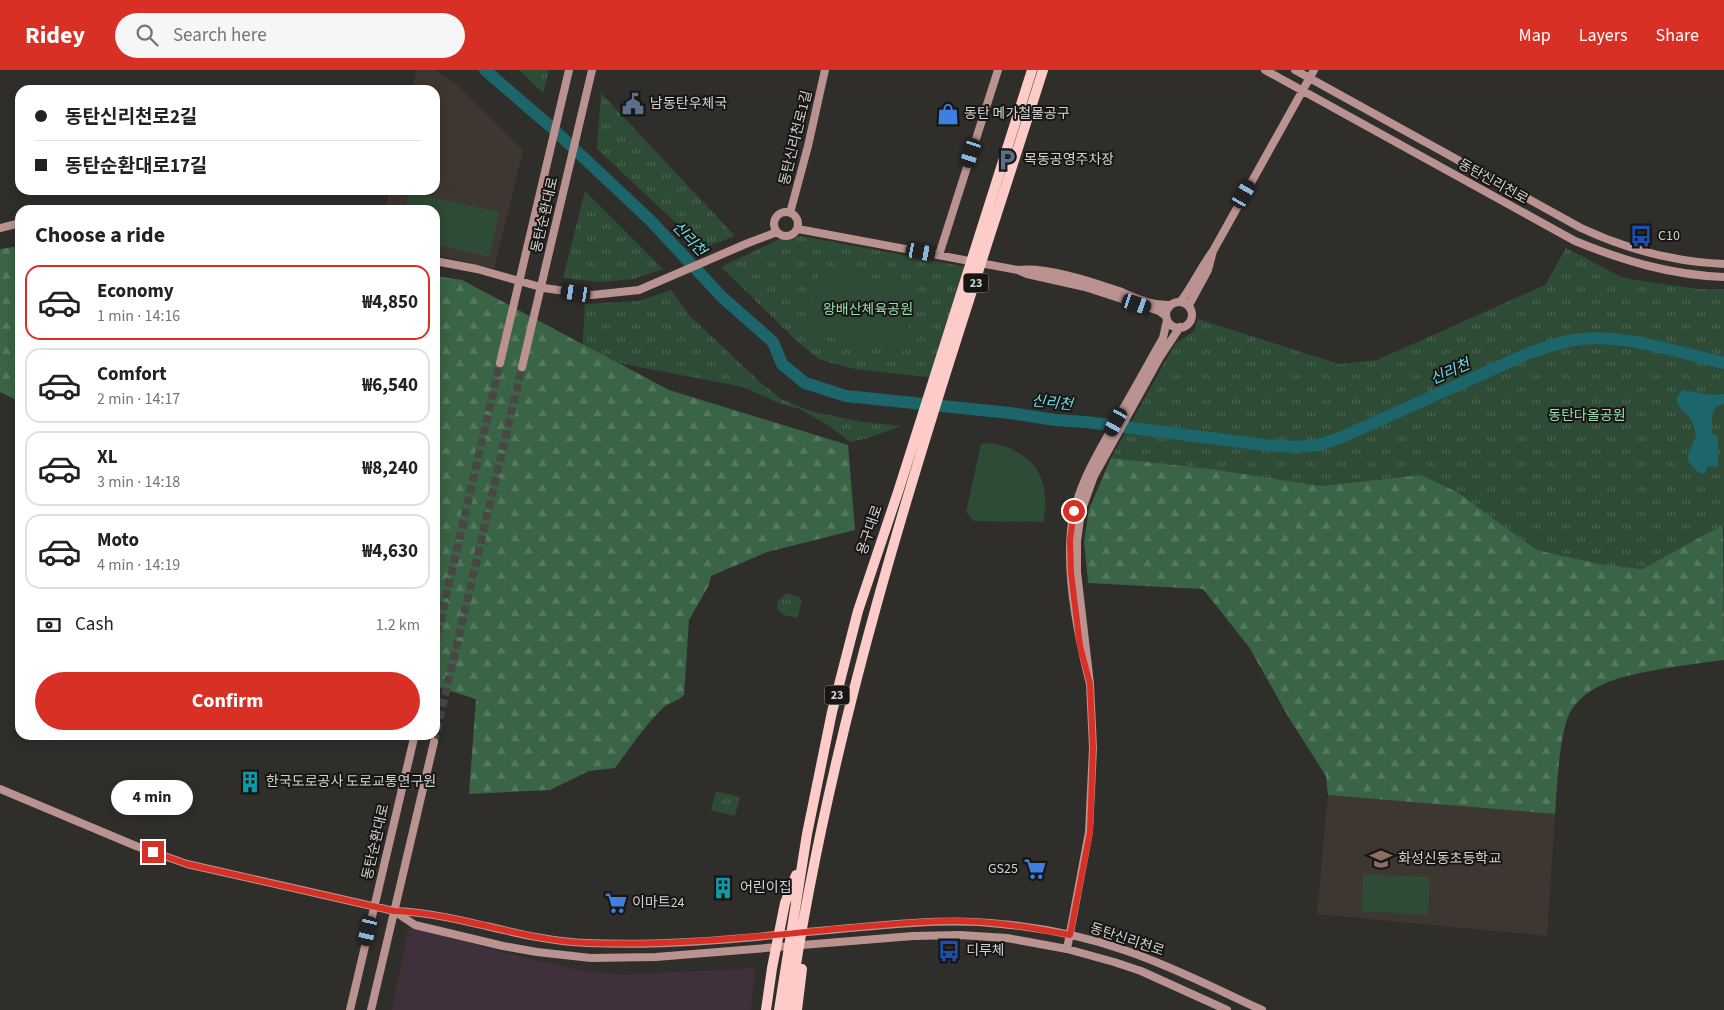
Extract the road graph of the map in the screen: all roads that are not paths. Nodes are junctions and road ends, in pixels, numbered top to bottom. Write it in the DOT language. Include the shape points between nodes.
graph roads {
  1 [pos="569,70"];
  2 [pos="592,70"];
  3 [pos="825,70"];
  4 [pos="998,70"];
  5 [pos="1032,70"];
  6 [pos="1043,70"];
  7 [pos="1265,70"];
  8 [pos="1295,70"];
  9 [pos="1314,70"];
  10 [pos="1310,78"];
  11 [pos="1302,91"];
  12 [pos="790,213"];
  13 [pos="15,224"];
  14 [pos="0,228"];
  15 [pos="798,229"];
  16 [pos="777,232"];
  17 [pos="1213,251"];
  18 [pos="939,255"];
  19 [pos="440,262"];
  20 [pos="1724,264"];
  21 [pos="1018,270"];
  22 [pos="1724,278"];
  23 [pos="1174,303"];
  24 [pos="1191,310"];
  25 [pos="1167,318"];
  26 [pos="1180,327"];
  27 [pos="1157,356"];
  28 [pos="500,363"];
  29 [pos="522,367"];
  30 [pos="414,740"];
  31 [pos="434,742"];
  32 [pos="0,789"];
  33 [pos="802,862"];
  34 [pos="804,905"];
  35 [pos="374,906"];
  36 [pos="394,911"];
  37 [pos="1070,935"];
  38 [pos="691,941"];
  39 [pos="1067,949"];
  40 [pos="693,954"];
  41 [pos="795,966"];
  42 [pos="350,1010"];
  43 [pos="371,1010"];
  44 [pos="766,1010"];
  45 [pos="779,1010"];
  46 [pos="789,1010"];
  47 [pos="797,1010"];
  48 [pos="1227,1010"];
  49 [pos="1262,1010"];
  1 -- 28 [label="main road, 동탄순환대로"];
  2 -- 29 [label="main road, 동탄순환대로"];
  3 -- 12 [label="main road, 동탄신리천로1길"];
  4 -- 18 [label="main road"];
  5 -- 33 [label="highway, 용구대로 / 23" via="858,611 832,712"];
  6 -- 34 [label="highway, 용구대로 / 23" via="877,600"];
  7 -- 11 [label="main road, 동탄신리천로"];
  8 -- 10 [label="main road, 동탄신리천로"];
  9 -- 10 [label="main road"];
  10 -- 11 [label="main road"];
  10 -- 20 [label="main road, 동탄신리천로" via="1594,234 1662,256"];
  11 -- 17 [label="main road"];
  11 -- 22 [label="main road, 동탄신리천로" via="1575,241 1651,267"];
  12 -- 15 [label="main road" via="796,217"];
  12 -- 16 [label="main road" via="782,213 776,218"];
  13 -- 14 [label="main road"];
  15 -- 16 [label="main road" via="790,236"];
  15 -- 18 [label="main road"];
  16 -- 19 [label="main road" via="639,290 592,295 544,288"];
  17 -- 23 [label="main road" via="1185,297"];
  17 -- 24 [label="main road" via="1208,270 1189,306"];
  18 -- 21 [label="main road"];
  21 -- 23 [label="main road" via="1063,275 1159,306"];
  21 -- 25 [label="main road" via="1099,291 1159,311"];
  23 -- 24 [label="main road" via="1186,304"];
  23 -- 25 [label="main road" via="1166,312"];
  24 -- 26 [label="main road" via="1189,322"];
  25 -- 26 [label="main road" via="1173,326"];
  25 -- 27 [label="main road"];
  26 -- 27 [label="main road"];
  27 -- 37 [label="main road" via="1101,455 1081,512 1077,572 1090,684 1093,748 1090,832"];
  30 -- 35 [label="main road, 동탄순환대로"];
  31 -- 36 [label="main road"];
  32 -- 35 [label="main road" via="187,864"];
  33 -- 34 [label="highway, 용구대로 / 23"];
  33 -- 44 [label="highway" via="785,903"];
  34 -- 41 [label="highway, 용구대로 / 23"];
  35 -- 36 [label="main road"];
  35 -- 42 [label="main road, 동탄순환대로"];
  36 -- 38 [label="main road, 동탄신리천로" via="418,912 586,944"];
  36 -- 40 [label="main road, 동탄신리천로" via="414,925 537,952 591,958"];
  36 -- 43 [label="main road"];
  37 -- 38 [label="main road, 동탄신리천로" via="1001,924 932,921"];
  37 -- 39 [label="main road"];
  37 -- 49 [label="main road, 동탄신리천로" via="1160,964"];
  38 -- 40 [label="main road"];
  39 -- 40 [label="main road, 동탄신리천로" via="1006,938 929,935"];
  39 -- 48 [label="main road, 동탄신리천로" via="1140,971"];
  41 -- 45 [label="highway, 용구대로 / 23"];
  41 -- 46 [label="highway, 용구대로 / 23"];
  41 -- 47 [label="highway"];
}
